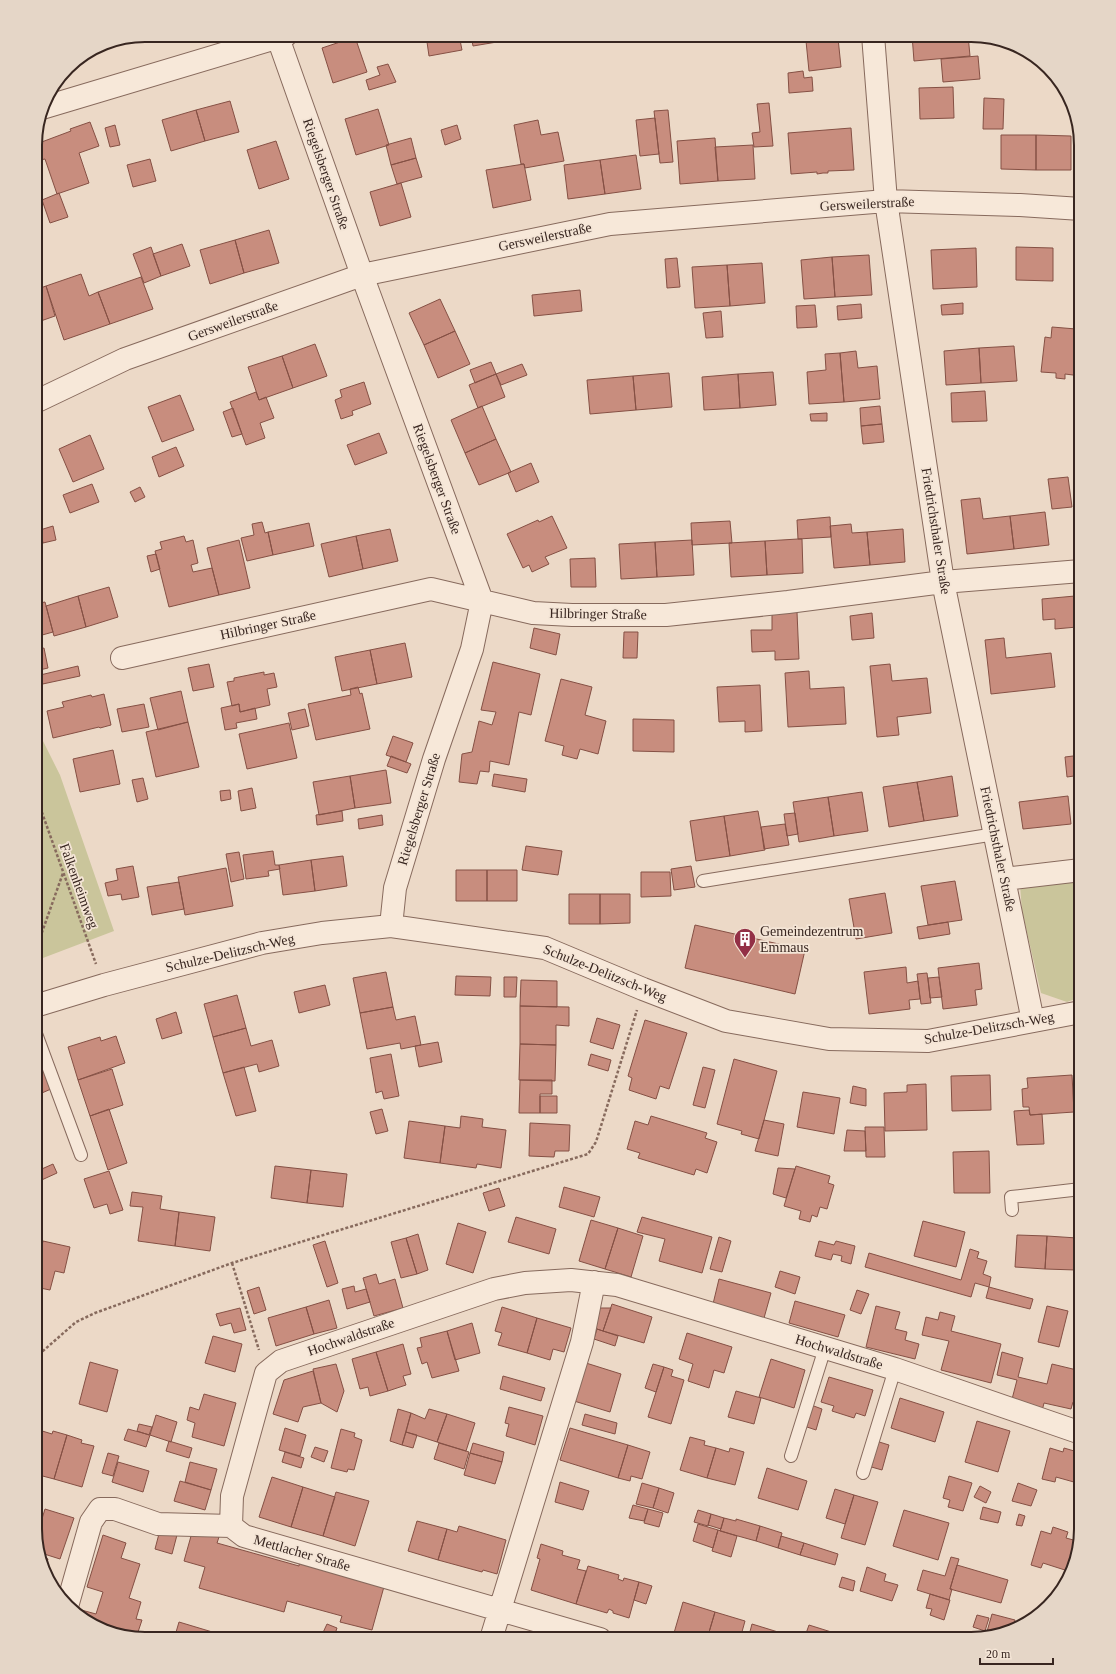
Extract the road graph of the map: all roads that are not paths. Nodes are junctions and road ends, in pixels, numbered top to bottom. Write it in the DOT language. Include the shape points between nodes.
graph roads {
  1 [pos="261,42"];
  2 [pos="283,42"];
  3 [pos="875,42"];
  4 [pos="50,106"];
  5 [pos="886,201"];
  6 [pos="1074,209"];
  7 [pos="362,275"];
  8 [pos="42,399"];
  9 [pos="1074,572"];
  10 [pos="943,582"];
  11 [pos="482,601"];
  12 [pos="122,658"];
  13 [pos="995,834"];
  14 [pos="1074,871"];
  15 [pos="1004,879"];
  16 [pos="703,881"];
  17 [pos="390,926"];
  18 [pos="42,1004"];
  19 [pos="1074,1013"];
  20 [pos="1033,1021"];
  21 [pos="42,1048"];
  22 [pos="81,1155"];
  23 [pos="1074,1190"];
  24 [pos="1012,1210"];
  25 [pos="594,1282"];
  26 [pos="825,1348"];
  27 [pos="894,1369"];
  28 [pos="1074,1431"];
  29 [pos="791,1456"];
  30 [pos="862,1473"];
  31 [pos="231,1526"];
  32 [pos="69,1599"];
  33 [pos="501,1609"];
  34 [pos="493,1632"];
  35 [pos="577,1632"];
  1 -- 4 [label="street, Riegelsberger Straße"];
  2 -- 7 [label="street, Riegelsberger Straße"];
  3 -- 5 [label="street, Friedrichsthaler Straße"];
  5 -- 6 [label="street, Gersweilerstraße"];
  5 -- 7 [label="street, Gersweilerstraße" via="610,224"];
  5 -- 10 [label="street, Friedrichsthaler Straße"];
  7 -- 8 [label="street, Gersweilerstraße" via="125,359"];
  7 -- 11 [label="street, Riegelsberger Straße"];
  9 -- 10 [label="street, Hilbringer Straße"];
  10 -- 11 [label="street, Hilbringer Straße" via="666,615 533,613"];
  10 -- 13 [label="street, Friedrichsthaler Straße"];
  11 -- 12 [label="street, Hilbringer Straße" via="432,589"];
  11 -- 17 [label="street, Riegelsberger Straße" via="472,649 434,759 395,888"];
  13 -- 15 [label="street, Friedrichsthaler Straße"];
  13 -- 16 [label="lane"];
  14 -- 15 [label="street"];
  15 -- 20 [label="street, Friedrichsthaler Straße"];
  17 -- 18 [label="street, Schulze-Delitzsch-Weg" via="322,933 262,943"];
  17 -- 20 [label="street, Schulze-Delitzsch-Weg" via="545,948 726,1021 829,1039 928,1041"];
  19 -- 20 [label="street, Schulze-Delitzsch-Weg"];
  21 -- 22 [label="lane"];
  23 -- 24 [label="lane" via="1011,1197"];
  25 -- 26 [label="street, Hochwaldstraße" via="617,1285"];
  25 -- 31 [label="street, Hochwaldstraße" via="525,1282 494,1289 281,1360 266,1373 232,1496"];
  25 -- 33 [label="street" via="582,1342"];
  26 -- 27 [label="street, Hochwaldstraße"];
  26 -- 29 [label="lane"];
  27 -- 28 [label="street, Hochwaldstraße"];
  27 -- 30 [label="lane"];
  31 -- 32 [label="street" via="158,1524 115,1509 100,1509 91,1522"];
  31 -- 33 [label="street, Mettlacher Straße" via="244,1536"];
  33 -- 34 [label="street"];
  33 -- 35 [label="street, Mettlacher Straße"];
}
